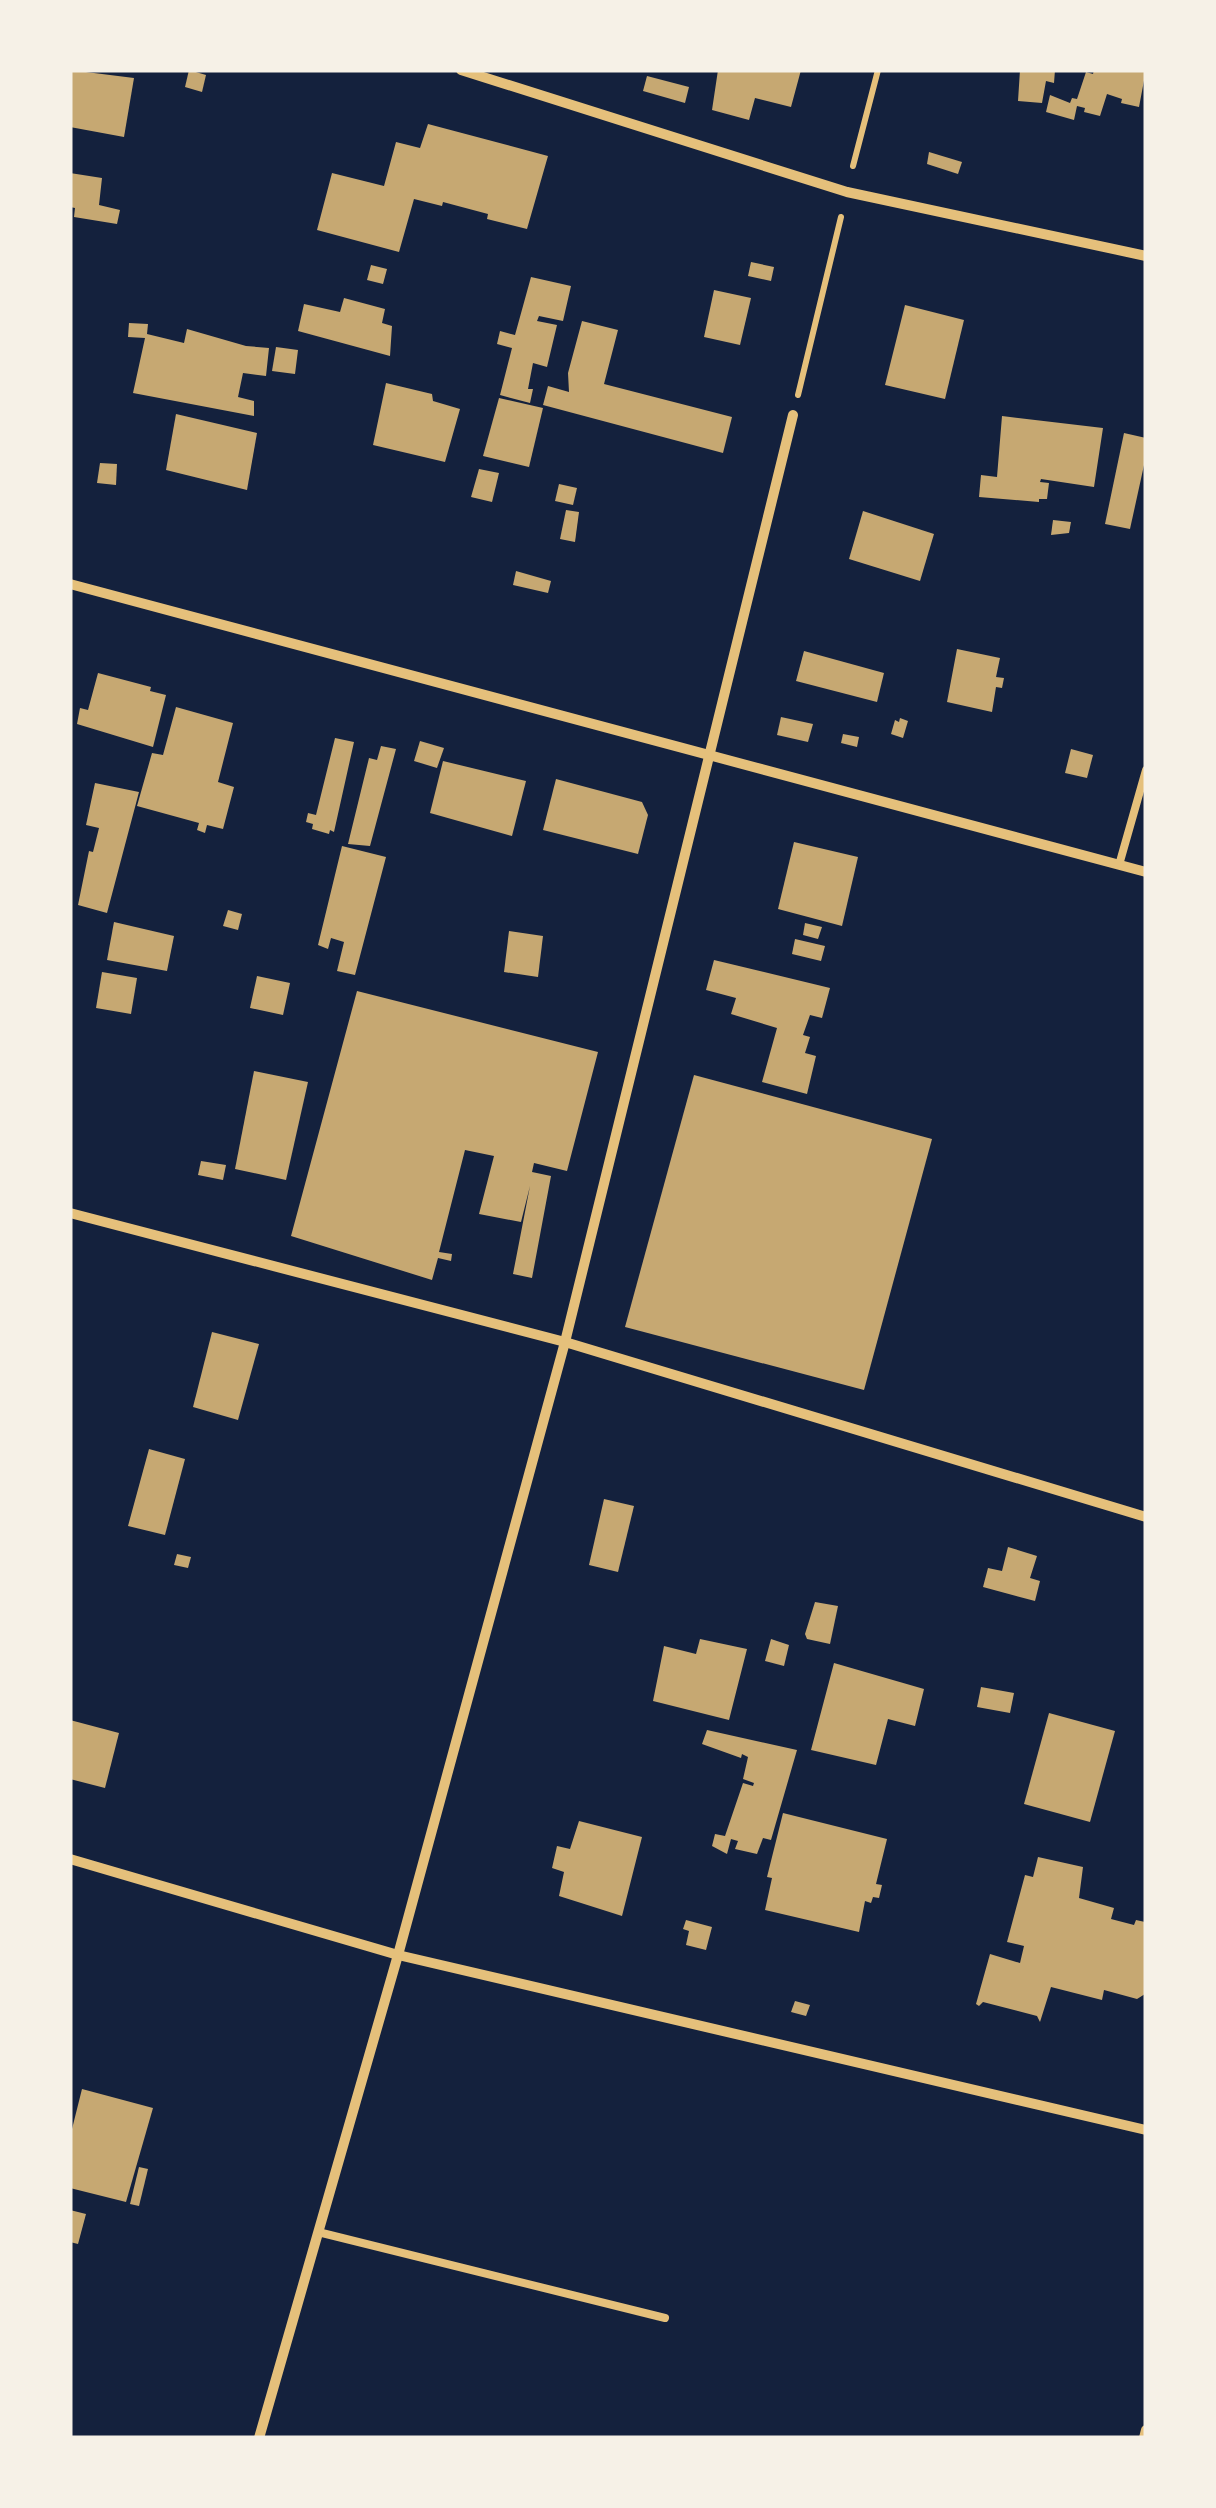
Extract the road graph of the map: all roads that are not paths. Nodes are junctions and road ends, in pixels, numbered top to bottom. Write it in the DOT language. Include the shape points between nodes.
graph roads {
  1 [pos="462,70"];
  2 [pos="1146,256"];
  3 [pos="793,416"];
  4 [pos="70,584"];
  5 [pos="710,756"];
  6 [pos="1146,770"];
  7 [pos="1119,865"];
  8 [pos="1146,872"];
  9 [pos="70,1213"];
  10 [pos="565,1342"];
  11 [pos="1146,1517"];
  12 [pos="70,1860"];
  13 [pos="398,1955"];
  14 [pos="1146,2130"];
  15 [pos="318,2232"];
  16 [pos="665,2318"];
  17 [pos="1146,2430"];
  18 [pos="258,2438"];
  19 [pos="1144,2438"];
  1 -- 2 [label="street" via="846,192"];
  3 -- 5 [label="street"];
  4 -- 5 [label="street"];
  5 -- 7 [label="street"];
  5 -- 10 [label="street"];
  6 -- 7 [label="lane"];
  7 -- 8 [label="street"];
  9 -- 10 [label="street"];
  10 -- 11 [label="street"];
  10 -- 13 [label="street"];
  12 -- 13 [label="street"];
  13 -- 14 [label="street"];
  13 -- 15 [label="street"];
  15 -- 16 [label="lane"];
  15 -- 18 [label="street"];
  17 -- 19 [label="street"];
}
